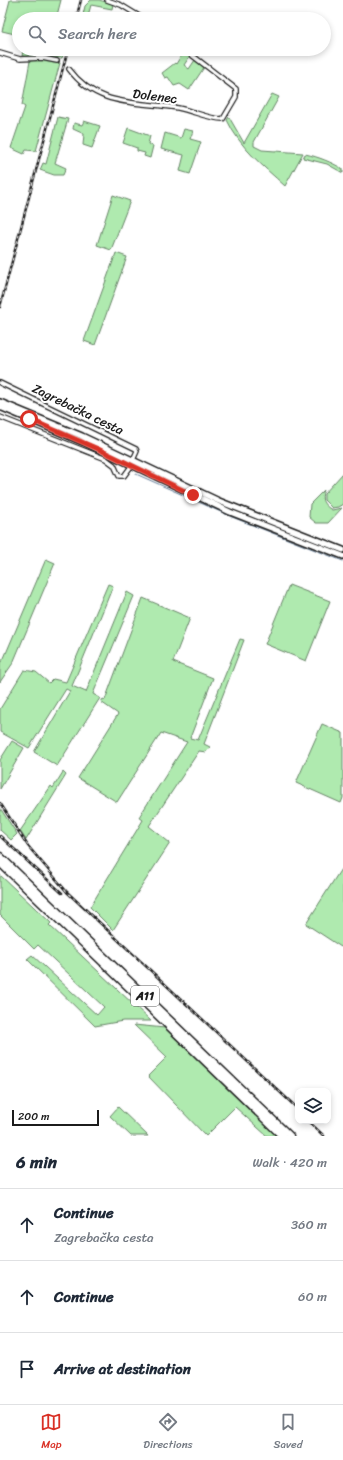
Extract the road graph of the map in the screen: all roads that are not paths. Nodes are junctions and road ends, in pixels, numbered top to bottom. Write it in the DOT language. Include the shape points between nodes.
graph roads {
  1 [pos="107,0"];
  2 [pos="132,12"];
  3 [pos="0,53"];
  4 [pos="193,56"];
  5 [pos="57,61"];
  6 [pos="69,69"];
  7 [pos="0,383"];
  8 [pos="0,402"];
  9 [pos="0,407"];
  10 [pos="0,417"];
  11 [pos="133,463"];
  12 [pos="343,550"];
  13 [pos="343,556"];
  14 [pos="0,856"];
  15 [pos="0,864"];
  16 [pos="282,1136"];
  17 [pos="290,1136"];
  1 -- 2 [label="street"];
  3 -- 5 [label="street" via="20,59 42,58"];
  4 -- 6 [label="street, Dolenec" via="237,91 226,116 221,119 179,108 137,105 91,91"];
  7 -- 11 [label="street, Zagrebačka cesta" via="136,449"];
  8 -- 11 [label="main road, Zagrebačka cesta" via="65,428"];
  9 -- 11 [label="main road, Zagrebačka cesta"];
  10 -- 11 [label="street" via="106,459 114,464 119,476 124,476"];
  11 -- 12 [label="main road, Zagrebačka cesta" via="238,509"];
  11 -- 13 [label="main road, Zagrebačka cesta" via="230,512"];
  14 -- 17 [label="highway, A11"];
  15 -- 16 [label="highway, A11"];
}
